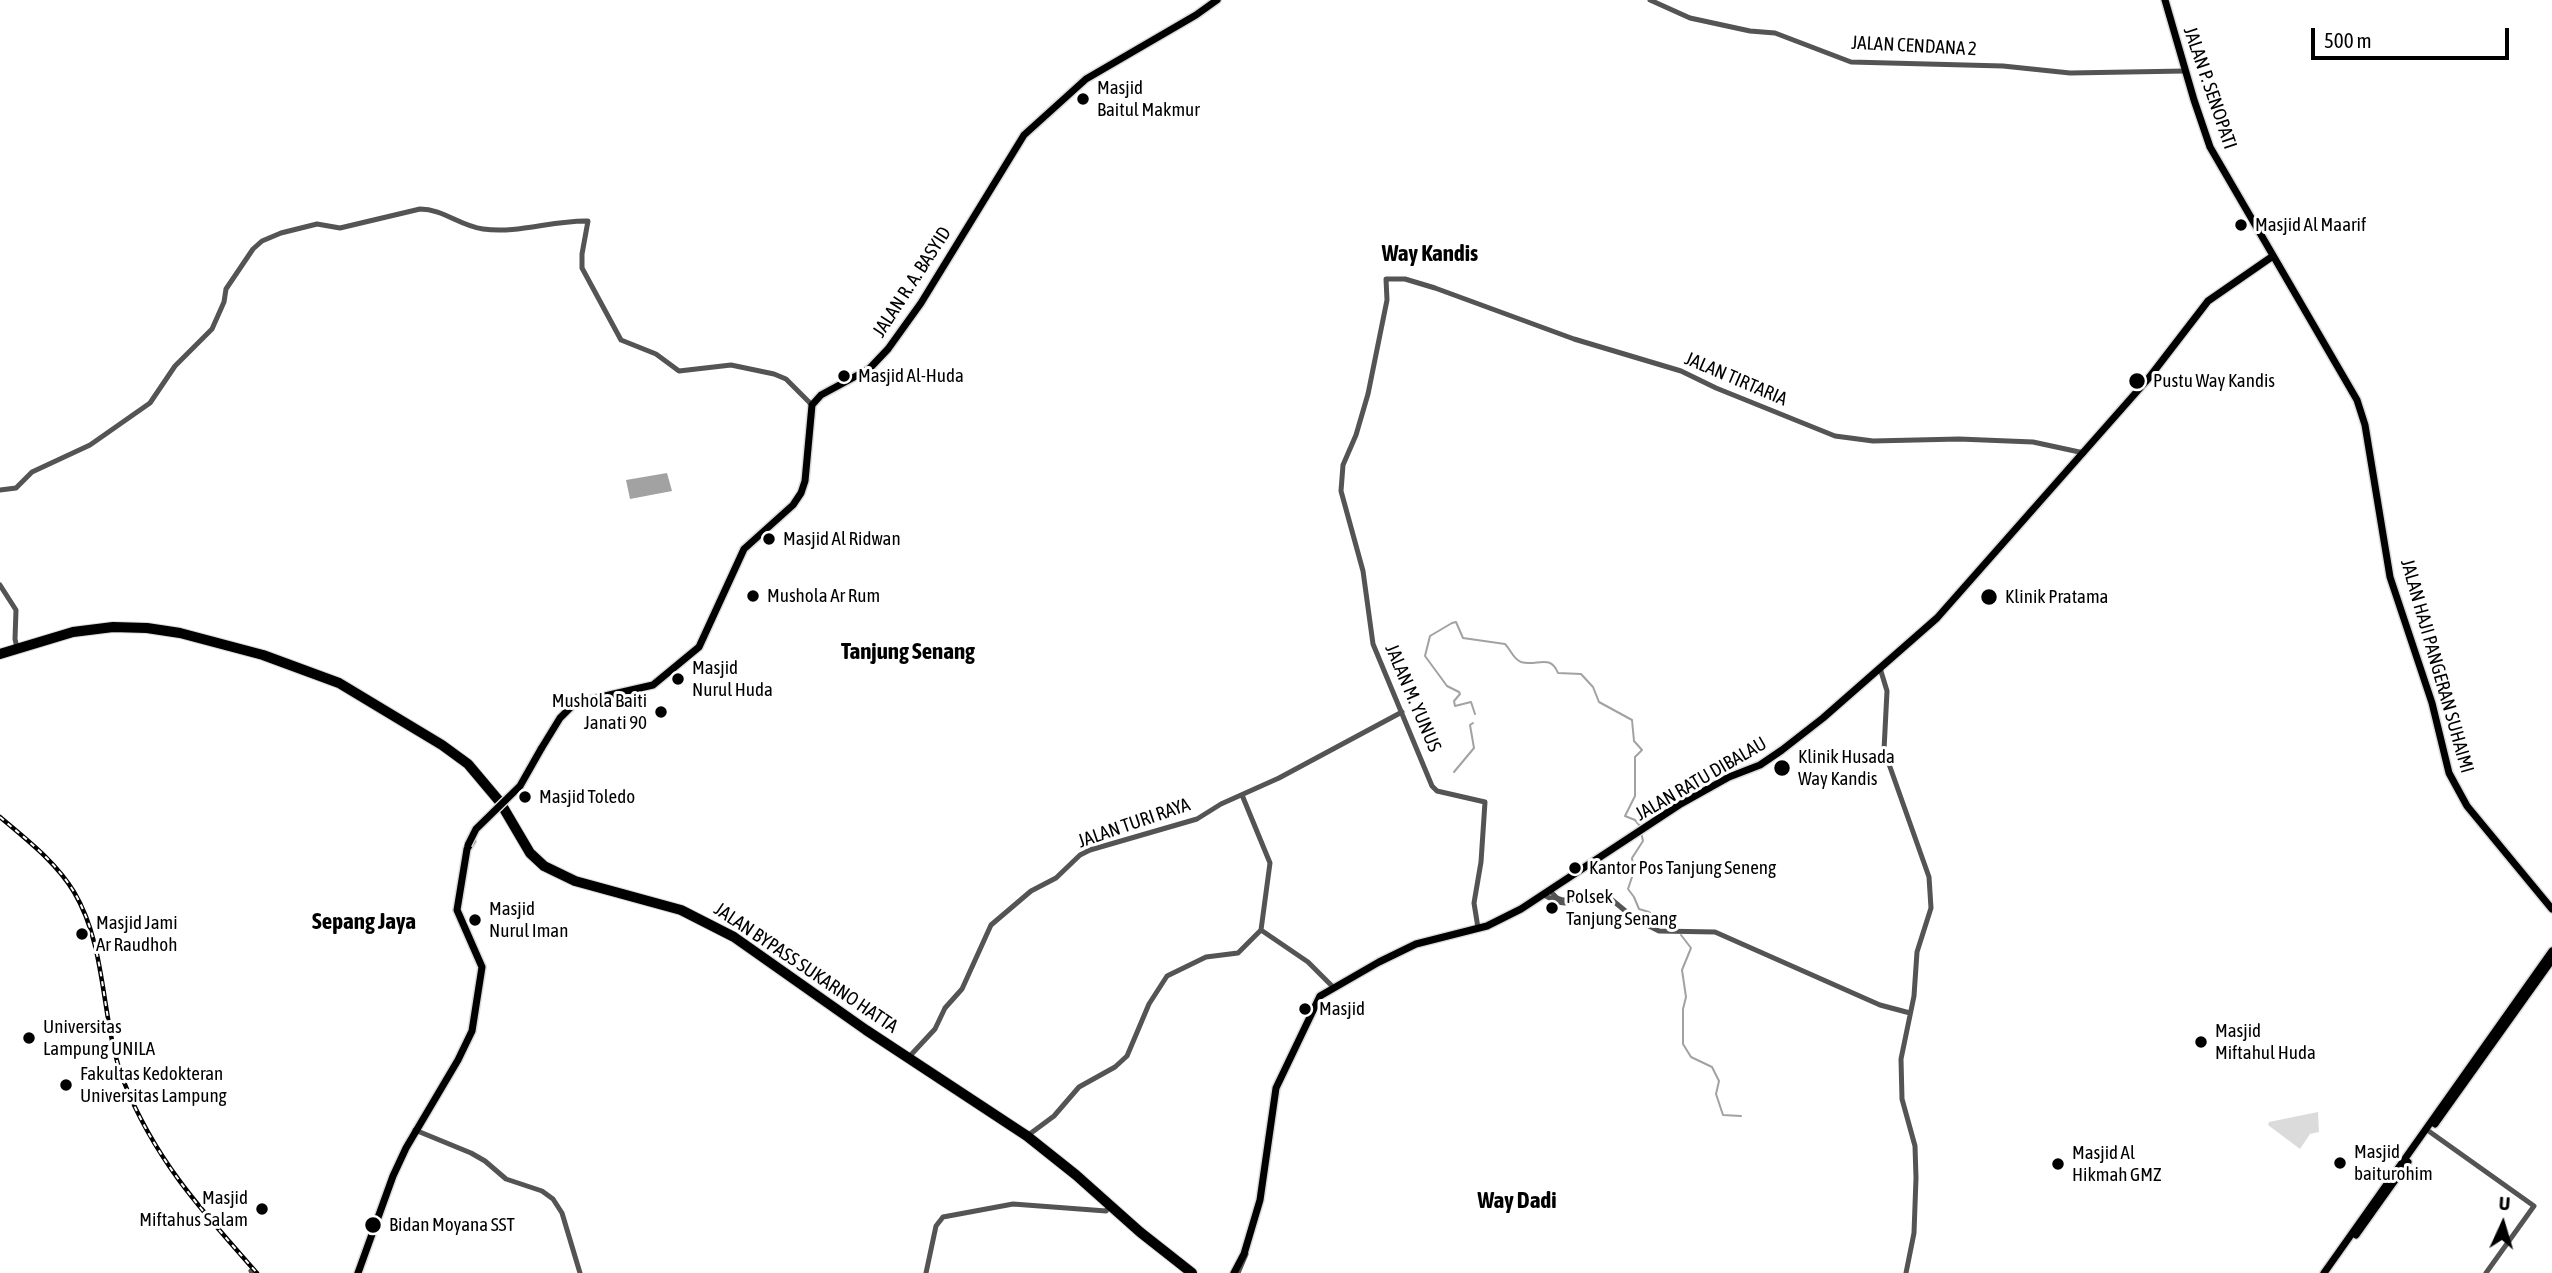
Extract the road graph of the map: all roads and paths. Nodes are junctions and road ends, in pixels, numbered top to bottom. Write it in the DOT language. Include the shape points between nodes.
graph roads {
  1 [pos="1217,0"];
  2 [pos="1650,0"];
  3 [pos="2165,0"];
  4 [pos="2185,71"];
  5 [pos="2273,256"];
  6 [pos="1386,279"];
  7 [pos="812,405"];
  8 [pos="2084,453"];
  9 [pos="0,490"];
  10 [pos="0,585"];
  11 [pos="74,634"];
  12 [pos="17,648"];
  13 [pos="0,654"];
  14 [pos="0,659"];
  15 [pos="1880,668"];
  16 [pos="1402,712"];
  17 [pos="543,746"];
  18 [pos="1242,795"];
  19 [pos="500,806"];
  20 [pos="467,848"];
  21 [pos="600,890"];
  22 [pos="1547,893"];
  23 [pos="2552,909"];
  24 [pos="1478,928"];
  25 [pos="1261,930"];
  26 [pos="2552,951"];
  27 [pos="2552,960"];
  28 [pos="1333,987"];
  29 [pos="1910,1013"];
  30 [pos="2508,1018"];
  31 [pos="908,1058"];
  32 [pos="415,1130"];
  33 [pos="2430,1132"];
  34 [pos="1027,1136"];
  35 [pos="2400,1169"];
  36 [pos="1108,1208"];
  37 [pos="1247,1244"];
  38 [pos="358,1273"];
  39 [pos="580,1273"];
  40 [pos="926,1273"];
  41 [pos="1186,1273"];
  42 [pos="1192,1273"];
  43 [pos="1234,1273"];
  44 [pos="1906,1273"];
  45 [pos="2327,1273"];
  46 [pos="2486,1273"];
  1 -- 7 [label="main road, JALAN R. A. BASYID" via="1086,79 1035,124 1013,151 894,341 869,369 821,395"];
  2 -- 4 [label="street, JALAN CENDANA 2" via="1690,18 1775,33 1851,62 2004,66 2072,73"];
  3 -- 4 [label="main road, JALAN P. SENOPATI"];
  4 -- 5 [label="main road, JALAN P. SENOPATI" via="2210,147"];
  5 -- 8 [label="main road, JALAN RATU DIBALAU" via="2208,302"];
  5 -- 23 [label="main road, JALAN HAJI PANGERAN SUHAIMI" via="2360,408 2390,577 2432,703 2449,773 2467,806"];
  6 -- 8 [label="street, JALAN TIRTARIA" via="1435,288 1574,339 1681,371 1835,436 1873,441 2033,442"];
  6 -- 16 [label="street, JALAN M. YUNUS" via="1387,300 1368,394 1341,483 1363,571 1372,638"];
  7 -- 9 [label="street" via="786,379 774,374 731,365 679,371 656,354 621,340 582,268 588,221 485,229 432,209 420,209 340,228 315,224 262,241 226,289 212,329 175,366 150,403 90,445 32,472 16,488"];
  7 -- 17 [label="main road" via="801,493 793,506 744,549 701,645 653,685 572,706"];
  8 -- 15 [label="main road, JALAN RATU DIBALAU" via="1951,603"];
  10 -- 12 [label="street" via="15,607"];
  11 -- 12 [label="highway, JALAN BYPASS SUKARNO HATTA"];
  11 -- 14 [label="highway, JALAN BYPASS SUKARNO HATTA"];
  11 -- 19 [label="highway, JALAN BYPASS SUKARNO HATTA" via="113,627 147,628 278,660 327,678 447,748 468,764"];
  12 -- 13 [label="highway, JALAN BYPASS SUKARNO HATTA"];
  15 -- 22 [label="main road, JALAN RATU DIBALAU" via="1773,757 1694,796"];
  15 -- 29 [label="street" via="1887,691 1884,750 1929,877 1931,898 1917,952"];
  16 -- 18 [label="street, JALAN TURI RAYA"];
  16 -- 24 [label="street, JALAN M. YUNUS" via="1434,790 1485,802 1474,903"];
  17 -- 19 [label="main road"];
  17 -- 20 [label="main road, bridge" via="520,786 478,827"];
  18 -- 25 [label="street" via="1269,858"];
  18 -- 31 [label="street, JALAN TURI RAYA" via="1192,822 1090,850 1056,878 1031,891 991,925 962,989"];
  19 -- 20 [label="main road" via="470,834"];
  19 -- 21 [label="highway, JALAN BYPASS SUKARNO HATTA" via="530,853 544,866"];
  20 -- 32 [label="main road" via="457,910 482,963 477,1010 468,1040"];
  21 -- 31 [label="highway, JALAN BYPASS SUKARNO HATTA" via="681,910 722,929"];
  21 -- 36 [label="highway, JALAN BYPASS SUKARNO HATTA" via="699,920 762,959 867,1035 990,1114"];
  22 -- 24 [label="main road, JALAN RATU DIBALAU"];
  22 -- 29 [label="street" via="1559,903 1610,901 1633,922 1659,934 1718,933 1880,1005"];
  24 -- 28 [label="main road, JALAN RATU DIBALAU" via="1416,944"];
  25 -- 28 [label="street" via="1308,962"];
  25 -- 34 [label="street" via="1238,953 1206,957 1167,976 1149,1004 1127,1056 1079,1087 1054,1116"];
  26 -- 30 [label="main road"];
  27 -- 30 [label="main road"];
  28 -- 37 [label="main road, JALAN RATU DIBALAU" via="1316,1001 1276,1088 1261,1195"];
  29 -- 44 [label="street" via="1901,1085 1916,1178 1914,1233"];
  30 -- 33 [label="main road"];
  30 -- 35 [label="main road"];
  31 -- 34 [label="highway, JALAN BYPASS SUKARNO HATTA"];
  32 -- 38 [label="main road"];
  32 -- 39 [label="street" via="471,1153 506,1179 550,1197 562,1213"];
  33 -- 35 [label="main road"];
  33 -- 46 [label="street" via="2533,1206"];
  34 -- 42 [label="highway, JALAN BYPASS SUKARNO HATTA"];
  35 -- 45 [label="main road"];
  35 -- 45 [label="main road"];
  36 -- 40 [label="street" via="1013,1203 943,1217 936,1226"];
  36 -- 41 [label="highway, JALAN BYPASS SUKARNO HATTA"];
  37 -- 43 [label="street"];
  37 -- 43 [label="main road, JALAN RATU DIBALAU"];
}
